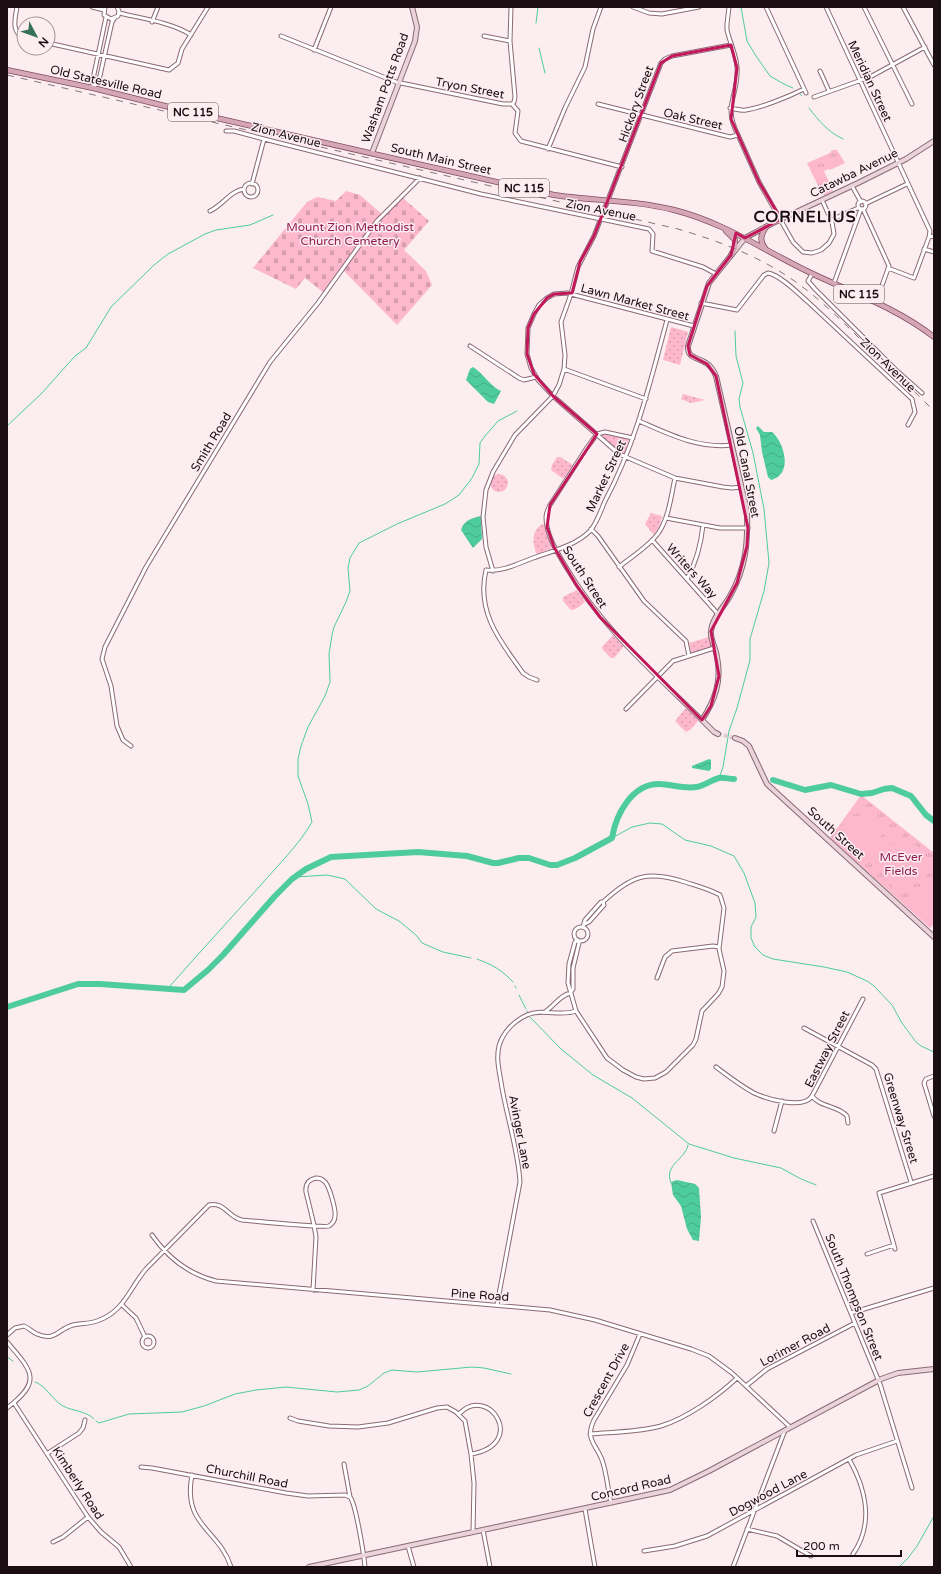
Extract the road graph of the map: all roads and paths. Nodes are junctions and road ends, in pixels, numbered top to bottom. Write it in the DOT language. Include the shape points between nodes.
graph roads {
  1 [pos="17,7"];
  2 [pos="92,7"];
  3 [pos="117,7"];
  4 [pos="158,7"];
  5 [pos="208,7"];
  6 [pos="331,7"];
  7 [pos="412,7"];
  8 [pos="511,7"];
  9 [pos="601,7"];
  10 [pos="633,7"];
  11 [pos="666,7"];
  12 [pos="699,7"];
  13 [pos="730,7"];
  14 [pos="766,7"];
  15 [pos="826,7"];
  16 [pos="864,7"];
  17 [pos="904,7"];
  18 [pos="104,8"];
  19 [pos="119,13"];
  20 [pos="668,13"];
  21 [pos="106,17"];
  22 [pos="114,19"];
  23 [pos="152,22"];
  24 [pos="16,32"];
  25 [pos="191,35"];
  26 [pos="281,36"];
  27 [pos="484,36"];
  28 [pos="510,41"];
  29 [pos="56,45"];
  30 [pos="731,45"];
  31 [pos="925,47"];
  32 [pos="314,50"];
  33 [pos="99,56"];
  34 [pos="104,57"];
  35 [pos="893,65"];
  36 [pos="934,65"];
  37 [pos="7,70"];
  38 [pos="820,71"];
  39 [pos="860,81"];
  40 [pos="399,83"];
  41 [pos="93,88"];
  42 [pos="804,89"];
  43 [pos="829,91"];
  44 [pos="806,93"];
  45 [pos="814,97"];
  46 [pos="512,104"];
  47 [pos="598,104"];
  48 [pos="912,104"];
  49 [pos="730,108"];
  50 [pos="642,116"];
  51 [pos="226,131"];
  52 [pos="738,134"];
  53 [pos="294,136"];
  54 [pos="264,138"];
  55 [pos="934,141"];
  56 [pos="548,149"];
  57 [pos="372,153"];
  58 [pos="898,163"];
  59 [pos="622,167"];
  60 [pos="420,178"];
  61 [pos="252,184"];
  62 [pos="908,184"];
  63 [pos="852,186"];
  64 [pos="244,189"];
  65 [pos="822,200"];
  66 [pos="608,201"];
  67 [pos="861,202"];
  68 [pos="865,204"];
  69 [pos="861,208"];
  70 [pos="210,211"];
  71 [pos="600,219"];
  72 [pos="781,219"];
  73 [pos="832,220"];
  74 [pos="720,226"];
  75 [pos="766,227"];
  76 [pos="934,236"];
  77 [pos="929,237"];
  78 [pos="745,238"];
  79 [pos="924,249"];
  80 [pos="766,250"];
  81 [pos="934,252"];
  82 [pos="732,255"];
  83 [pos="888,268"];
  84 [pos="716,274"];
  85 [pos="812,274"];
  86 [pos="834,283"];
  87 [pos="571,294"];
  88 [pos="876,302"];
  89 [pos="701,303"];
  90 [pos="667,320"];
  91 [pos="694,326"];
  92 [pos="934,337"];
  93 [pos="470,346"];
  94 [pos="564,369"];
  95 [pos="536,377"];
  96 [pos="922,393"];
  97 [pos="553,396"];
  98 [pos="646,398"];
  99 [pos="640,421"];
  100 [pos="908,425"];
  101 [pos="597,434"];
  102 [pos="633,438"];
  103 [pos="732,445"];
  104 [pos="626,458"];
  105 [pos="675,478"];
  106 [pos="741,487"];
  107 [pos="666,518"];
  108 [pos="703,525"];
  109 [pos="748,528"];
  110 [pos="591,530"];
  111 [pos="652,540"];
  112 [pos="555,550"];
  113 [pos="619,567"];
  114 [pos="493,571"];
  115 [pos="687,579"];
  116 [pos="718,614"];
  117 [pos="714,648"];
  118 [pos="690,656"];
  119 [pos="657,676"];
  120 [pos="537,680"];
  121 [pos="626,708"];
  122 [pos="702,720"];
  123 [pos="718,734"];
  124 [pos="735,738"];
  125 [pos="131,746"];
  126 [pos="584,926"];
  127 [pos="934,937"];
  128 [pos="578,940"];
  129 [pos="719,947"];
  130 [pos="657,978"];
  131 [pos="571,992"];
  132 [pos="863,999"];
  133 [pos="576,1011"];
  134 [pos="544,1012"];
  135 [pos="804,1028"];
  136 [pos="838,1047"];
  137 [pos="716,1067"];
  138 [pos="934,1076"];
  139 [pos="812,1096"];
  140 [pos="782,1101"];
  141 [pos="934,1116"];
  142 [pos="848,1122"];
  143 [pos="774,1131"];
  144 [pos="934,1176"];
  145 [pos="911,1182"];
  146 [pos="813,1221"];
  147 [pos="314,1225"];
  148 [pos="152,1235"];
  149 [pos="894,1245"];
  150 [pos="895,1249"];
  151 [pos="164,1251"];
  152 [pos="867,1254"];
  153 [pos="934,1288"];
  154 [pos="313,1290"];
  155 [pos="497,1304"];
  156 [pos="122,1305"];
  157 [pos="851,1313"];
  158 [pos="855,1323"];
  159 [pos="640,1334"];
  160 [pos="7,1335"];
  161 [pos="145,1337"];
  162 [pos="7,1342"];
  163 [pos="934,1368"];
  164 [pos="737,1378"];
  165 [pos="878,1380"];
  166 [pos="746,1386"];
  167 [pos="14,1403"];
  168 [pos="7,1408"];
  169 [pos="459,1414"];
  170 [pos="290,1418"];
  171 [pos="85,1420"];
  172 [pos="790,1427"];
  173 [pos="785,1430"];
  174 [pos="590,1434"];
  175 [pos="897,1441"];
  176 [pos="48,1453"];
  177 [pos="471,1454"];
  178 [pos="849,1459"];
  179 [pos="344,1464"];
  180 [pos="141,1467"];
  181 [pos="192,1475"];
  182 [pos="912,1488"];
  183 [pos="350,1497"];
  184 [pos="611,1503"];
  185 [pos="585,1509"];
  186 [pos="754,1511"];
  187 [pos="88,1517"];
  188 [pos="747,1529"];
  189 [pos="483,1530"];
  190 [pos="473,1532"];
  191 [pos="54,1542"];
  192 [pos="408,1546"];
  193 [pos="644,1551"];
  194 [pos="853,1554"];
  195 [pos="364,1555"];
  196 [pos="811,1556"];
  197 [pos="131,1567"];
  198 [pos="231,1567"];
  199 [pos="309,1567"];
  200 [pos="365,1567"];
  201 [pos="414,1567"];
  202 [pos="490,1567"];
  203 [pos="595,1567"];
  204 [pos="733,1567"];
  1 -- 24 [label="street" via="14,27"];
  2 -- 18 [label="street"];
  3 -- 19 [label="street"];
  4 -- 23 [label="street"];
  5 -- 25 [label="street"];
  6 -- 32 [label="street"];
  7 -- 40 [label="street, Washam Potts Road" via="416,37"];
  8 -- 28 [label="street"];
  9 -- 56 [label="street" via="585,67"];
  10 -- 20 [label="street" via="653,14"];
  11 -- 20 [label="street"];
  12 -- 20 [label="street"];
  13 -- 30 [label="street" via="727,24"];
  14 -- 42 [label="street"];
  15 -- 39 [label="street, Meridian Street"];
  16 -- 35 [label="street"];
  17 -- 31 [label="street"];
  18 -- 21 [label="street"];
  19 -- 22 [label="street"];
  19 -- 23 [label="street"];
  21 -- 22 [label="street"];
  21 -- 33 [label="street"];
  22 -- 34 [label="street"];
  23 -- 25 [label="street" via="182,29"];
  25 -- 34 [label="street" via="182,49 178,63 169,70"];
  26 -- 32 [label="street, Tryon Street"];
  27 -- 28 [label="street"];
  28 -- 46 [label="street" via="515,97"];
  29 -- 33 [label="street"];
  30 -- 49 [label="street" via="737,68"];
  30 -- 50 [label="street, Hickory Street" via="663,60"];
  31 -- 35 [label="street"];
  31 -- 36 [label="street"];
  32 -- 40 [label="street, Tryon Street"];
  33 -- 34 [label="street"];
  33 -- 41 [label="street"];
  34 -- 41 [label="street" via="99,80"];
  35 -- 39 [label="street"];
  35 -- 48 [label="street"];
  37 -- 41 [label="main road, Old Statesville Road / NC 115"];
  38 -- 43 [label="street"];
  39 -- 43 [label="street"];
  39 -- 58 [label="street, Meridian Street"];
  40 -- 46 [label="street, Tryon Street"];
  40 -- 57 [label="street, Washam Potts Road"];
  41 -- 53 [label="main road, Old Statesville Road / NC 115"];
  42 -- 44 [label="street"];
  42 -- 49 [label="street" via="748,110"];
  43 -- 45 [label="street"];
  46 -- 56 [label="street, Tryon Street" via="518,111 515,130 518,139"];
  47 -- 50 [label="street, Oak Street"];
  49 -- 52 [label="street" via="731,119"];
  50 -- 52 [label="street, Oak Street" via="730,137"];
  50 -- 59 [label="street, Hickory Street"];
  51 -- 54 [label="street, Zion Avenue"];
  52 -- 72 [label="street, Oak Street" via="760,182"];
  53 -- 57 [label="main road, South Main Street / NC 115"];
  54 -- 60 [label="street, Zion Avenue"];
  54 -- 61 [label="street"];
  55 -- 58 [label="street, Catawba Avenue"];
  56 -- 59 [label="street, Tryon Street"];
  57 -- 66 [label="main road, South Main Street / NC 115" via="554,195"];
  58 -- 62 [label="street, Meridian Street"];
  58 -- 63 [label="street, Catawba Avenue"];
  59 -- 66 [label="street, Hickory Street"];
  60 -- 71 [label="street, Zion Avenue"];
  60 -- 125 [label="street, Smith Road" via="378,221 318,303 270,362 146,567 105,647 102,659 112,686 117,726 123,740"];
  61 -- 64 [label="street" via="247,184"];
  61 -- 64 [label="street" via="256,185 257,190 254,196 247,195"];
  62 -- 68 [label="street"];
  62 -- 77 [label="street, Meridian Street" via="930,231"];
  63 -- 65 [label="street, Catawba Avenue"];
  63 -- 67 [label="street"];
  64 -- 70 [label="street" via="234,192"];
  65 -- 72 [label="street, Catawba Avenue"];
  65 -- 73 [label="street"];
  66 -- 71 [label="street, Hickory Street"];
  66 -- 74 [label="main road, South Main Street / NC 115" via="674,210 698,216"];
  67 -- 68 [label="street"];
  67 -- 69 [label="street" via="858,204"];
  68 -- 69 [label="street"];
  69 -- 73 [label="street"];
  69 -- 83 [label="street" via="888,263"];
  69 -- 86 [label="street"];
  71 -- 84 [label="street, Zion Avenue" via="648,228 653,234 652,251 704,267"];
  71 -- 87 [label="street, Hickory Street" via="593,240 580,262"];
  72 -- 73 [label="street" via="795,246 803,252 812,253 821,250 831,239 834,230"];
  72 -- 75 [label="street, Catawba Avenue"];
  74 -- 78 [label="main road, South Main Street / NC 115"];
  74 -- 82 [label="main road" via="735,240"];
  75 -- 78 [label="street, Catawba Avenue"];
  75 -- 80 [label="main road" via="761,235 761,241"];
  76 -- 77 [label="street"];
  77 -- 79 [label="street"];
  78 -- 80 [label="main road, NC 115"];
  78 -- 82 [label="street, Catawba Avenue"];
  79 -- 81 [label="street"];
  79 -- 83 [label="street" via="914,278"];
  80 -- 85 [label="main road, NC 115"];
  82 -- 84 [label="street, Catawba Avenue"];
  83 -- 88 [label="street"];
  84 -- 89 [label="street, Catawba Avenue"];
  85 -- 86 [label="main road, NC 115"];
  85 -- 96 [label="street" via="808,281 815,289"];
  86 -- 88 [label="main road, NC 115"];
  87 -- 90 [label="street, Lawn Market Street"];
  87 -- 94 [label="street, Hickory Street" via="561,322"];
  87 -- 95 [label="street" via="554,294 539,305 528,328 527,354"];
  88 -- 92 [label="main road, NC 115" via="901,314"];
  89 -- 91 [label="street, Catawba Avenue"];
  89 -- 100 [label="street, Zion Avenue" via="737,310 764,275 773,274 807,301 912,399 915,412"];
  90 -- 91 [label="street, Lawn Market Street"];
  90 -- 98 [label="street, Market Street"];
  91 -- 103 [label="street, Old Canal Street" via="688,353 707,364 714,372"];
  93 -- 95 [label="street" via="519,378 524,380"];
  94 -- 97 [label="street, Hickory Street"];
  94 -- 98 [label="street"];
  95 -- 97 [label="street"];
  97 -- 101 [label="street"];
  97 -- 114 [label="street, Hickory Street" via="515,435 493,472 486,490 483,517 486,547"];
  98 -- 99 [label="street, Market Street"];
  99 -- 102 [label="street, Market Street"];
  99 -- 103 [label="street" via="698,444 717,447"];
  101 -- 102 [label="street" via="605,432"];
  101 -- 104 [label="street"];
  101 -- 112 [label="street, South Street" via="546,515 547,527"];
  102 -- 104 [label="street, Market Street"];
  103 -- 106 [label="street, Old Canal Street"];
  104 -- 105 [label="street"];
  104 -- 110 [label="street, Market Street"];
  105 -- 106 [label="street" via="723,487"];
  105 -- 107 [label="street"];
  106 -- 109 [label="street, Old Canal Street"];
  107 -- 108 [label="street"];
  107 -- 111 [label="street"];
  108 -- 109 [label="street"];
  108 -- 115 [label="street" via="698,555"];
  109 -- 116 [label="street, Old Canal Street" via="747,546 737,583"];
  110 -- 112 [label="street, Market Street" via="577,541"];
  110 -- 113 [label="street"];
  111 -- 113 [label="street"];
  111 -- 115 [label="street, Writers Way"];
  112 -- 114 [label="street, Market Street"];
  112 -- 119 [label="street, South Street" via="596,612"];
  113 -- 118 [label="street" via="644,601 686,641"];
  114 -- 120 [label="street, Market Street" via="486,570 483,588 491,626 523,673"];
  115 -- 116 [label="street, Writers Way"];
  116 -- 117 [label="street, Old Canal Street" via="711,631"];
  117 -- 118 [label="street"];
  117 -- 122 [label="street, Old Canal Street" via="719,676 711,706"];
  118 -- 119 [label="street" via="673,661"];
  119 -- 121 [label="street"];
  119 -- 122 [label="street, South Street"];
  122 -- 123 [label="street, South Street"];
  124 -- 127 [label="street, South Street" via="749,746 767,784"];
  126 -- 128 [label="street" via="575,931 574,935"];
  126 -- 128 [label="street" via="588,935 583,940"];
  126 -- 129 [label="street" via="604,905 603,902 629,883 646,876 670,878 720,895 724,908"];
  128 -- 131 [label="street"];
  129 -- 130 [label="street" via="672,951 664,958"];
  129 -- 133 [label="street" via="724,976 722,987 702,1011 693,1045 673,1066 659,1076 649,1079 638,1078 610,1060"];
  131 -- 133 [label="street"];
  131 -- 134 [label="street, Avinger Lane"];
  132 -- 136 [label="street, Eastway Street"];
  133 -- 134 [label="street, Avinger Lane"];
  134 -- 155 [label="street, Avinger Lane" via="529,1014 512,1025 502,1039 498,1053 497,1063 520,1182"];
  135 -- 136 [label="street, Greenway Street"];
  136 -- 139 [label="street, Eastway Street"];
  136 -- 145 [label="street, Greenway Street" via="872,1065 876,1070"];
  137 -- 140 [label="street, Eastway Street" via="755,1094"];
  138 -- 141 [label="street" via="924,1083"];
  139 -- 140 [label="street, Eastway Street" via="804,1103"];
  139 -- 142 [label="street" via="819,1102 841,1111 847,1116"];
  140 -- 143 [label="street"];
  144 -- 145 [label="street"];
  145 -- 149 [label="street" via="879,1193"];
  146 -- 157 [label="street, South Thompson Street"];
  147 -- 147 [label="street" via="329,1226 335,1217 327,1184 319,1178 311,1179 305,1188"];
  147 -- 151 [label="street" via="238,1220 221,1205 213,1204 206,1207"];
  147 -- 154 [label="street" via="316,1248"];
  148 -- 151 [label="street, Pine Road"];
  149 -- 150 [label="street"];
  149 -- 152 [label="street"];
  151 -- 154 [label="street, Pine Road" via="183,1267 208,1279"];
  151 -- 156 [label="street" via="138,1278"];
  153 -- 157 [label="street"];
  154 -- 155 [label="street, Pine Road"];
  155 -- 159 [label="street, Pine Road" via="556,1311"];
  156 -- 160 [label="street" via="105,1318 72,1325 52,1336 38,1335 24,1326 15,1328"];
  156 -- 161 [label="street" via="136,1318"];
  157 -- 158 [label="street, South Thompson Street"];
  158 -- 165 [label="street, South Thompson Street"];
  158 -- 166 [label="street, Lorimer Road" via="767,1369"];
  159 -- 164 [label="street, Pine Road" via="700,1352"];
  159 -- 174 [label="street, Crescent Drive" via="627,1365 591,1425"];
  161 -- 161 [label="street" via="142,1346 150,1348 154,1340"];
  162 -- 167 [label="street" via="30,1373 28,1388"];
  163 -- 165 [label="street, Concord Road" via="898,1373"];
  164 -- 166 [label="street, Pine Road"];
  164 -- 174 [label="street" via="713,1399 662,1426"];
  165 -- 172 [label="street, Concord Road"];
  165 -- 175 [label="street, South Thompson Street"];
  166 -- 172 [label="street, Pine Road"];
  167 -- 168 [label="street"];
  167 -- 176 [label="street, Kimberly Road"];
  169 -- 170 [label="street" via="450,1408 441,1407 388,1423 353,1427 329,1426"];
  169 -- 177 [label="street" via="465,1421"];
  169 -- 177 [label="street" via="467,1407 481,1406 493,1412 499,1420 500,1429 495,1443 485,1452"];
  171 -- 176 [label="street" via="79,1433"];
  172 -- 173 [label="street, Concord Road"];
  173 -- 184 [label="street, Concord Road" via="677,1488"];
  173 -- 186 [label="street"];
  174 -- 184 [label="street, Crescent Drive" via="603,1464"];
  175 -- 178 [label="street, Dogwood Lane"];
  175 -- 182 [label="street, South Thompson Street"];
  176 -- 187 [label="street, Kimberly Road"];
  177 -- 190 [label="street" via="474,1483"];
  178 -- 186 [label="street, Dogwood Lane"];
  178 -- 194 [label="street" via="862,1490 866,1509 864,1526"];
  179 -- 183 [label="street"];
  180 -- 181 [label="street, Churchill Road"];
  181 -- 183 [label="street, Churchill Road" via="286,1493"];
  181 -- 198 [label="street" via="190,1496 194,1510 201,1525 224,1551"];
  183 -- 195 [label="street"];
  184 -- 185 [label="street, Concord Road"];
  185 -- 189 [label="street, Concord Road"];
  185 -- 203 [label="street"];
  186 -- 188 [label="street"];
  186 -- 193 [label="street, Dogwood Lane" via="701,1538 675,1546"];
  187 -- 191 [label="street" via="63,1538"];
  187 -- 197 [label="street, Kimberly Road" via="119,1547"];
  188 -- 196 [label="street" via="777,1536"];
  188 -- 204 [label="street"];
  189 -- 190 [label="street, Concord Road"];
  189 -- 202 [label="street"];
  190 -- 192 [label="street, Concord Road"];
  192 -- 195 [label="street, Concord Road"];
  192 -- 201 [label="street"];
  195 -- 199 [label="street, Concord Road"];
  195 -- 200 [label="street"];
}
